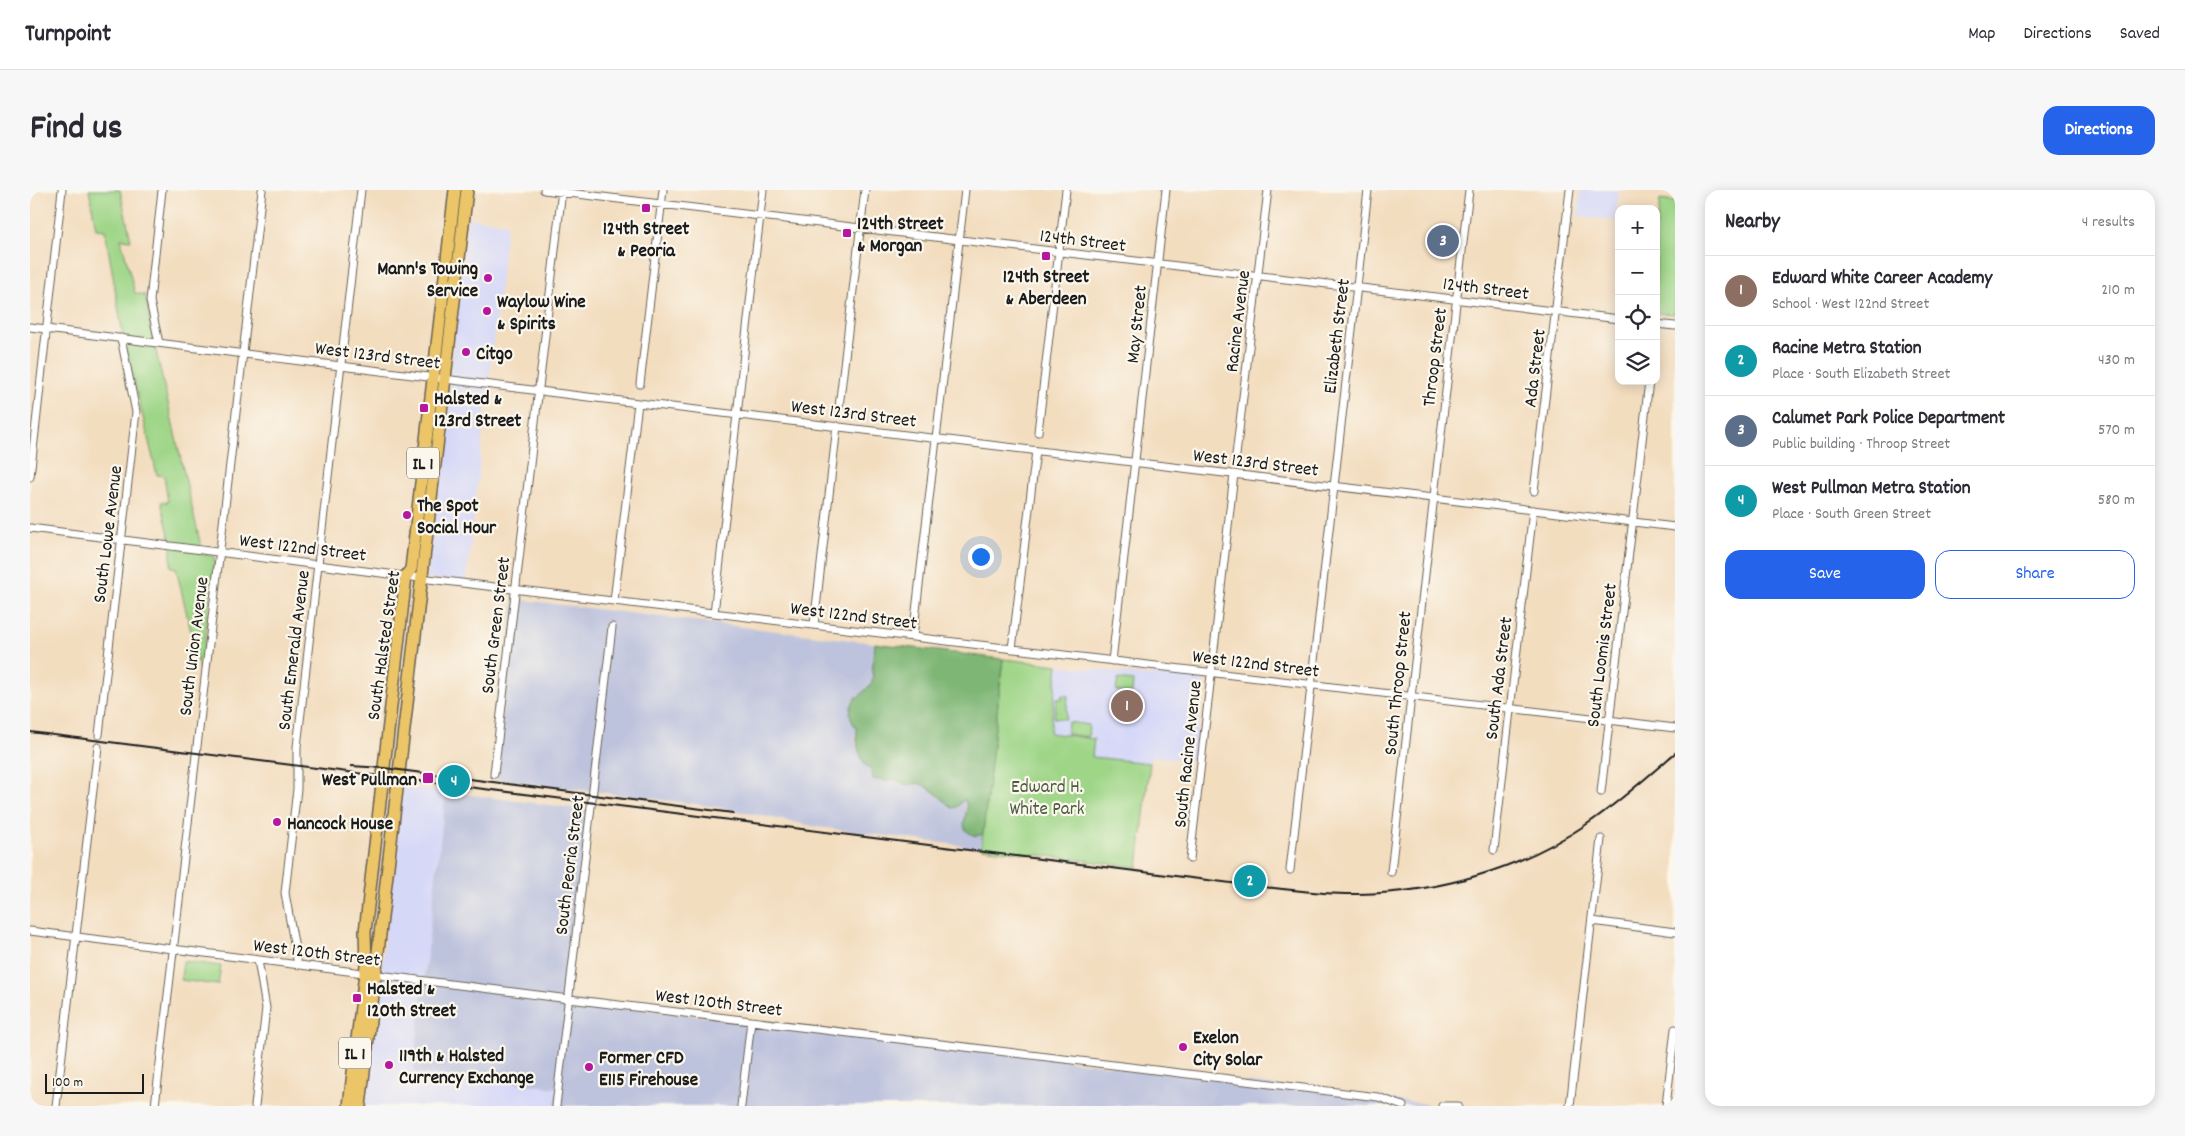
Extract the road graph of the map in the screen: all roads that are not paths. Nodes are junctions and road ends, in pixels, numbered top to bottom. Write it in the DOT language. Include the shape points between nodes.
graph roads {
  1 [pos="62,190"];
  2 [pos="162,190"];
  3 [pos="262,190"];
  4 [pos="361,190"];
  5 [pos="455,190"];
  6 [pos="467,190"];
  7 [pos="544,190"];
  8 [pos="663,190"];
  9 [pos="763,190"];
  10 [pos="865,190"];
  11 [pos="965,190"];
  12 [pos="1066,190"];
  13 [pos="1166,190"];
  14 [pos="1268,190"];
  15 [pos="1368,190"];
  16 [pos="1469,190"];
  17 [pos="1570,190"];
  18 [pos="562,191"];
  19 [pos="661,204"];
  20 [pos="760,216"];
  21 [pos="860,228"];
  22 [pos="959,240"];
  23 [pos="1058,252"];
  24 [pos="1158,264"];
  25 [pos="1258,276"];
  26 [pos="1357,288"];
  27 [pos="1456,300"];
  28 [pos="1556,312"];
  29 [pos="1615,319"];
  30 [pos="1660,324"];
  31 [pos="1675,326"];
  32 [pos="30,327"];
  33 [pos="47,329"];
  34 [pos="121,338"];
  35 [pos="159,343"];
  36 [pos="243,354"];
  37 [pos="341,366"];
  38 [pos="439,378"];
  39 [pos="640,384"];
  40 [pos="1649,385"];
  41 [pos="538,390"];
  42 [pos="638,403"];
  43 [pos="839,407"];
  44 [pos="737,414"];
  45 [pos="837,426"];
  46 [pos="1038,432"];
  47 [pos="936,438"];
  48 [pos="1036,450"];
  49 [pos="1236,455"];
  50 [pos="1135,462"];
  51 [pos="1234,474"];
  52 [pos="30,477"];
  53 [pos="1334,486"];
  54 [pos="1534,491"];
  55 [pos="1433,498"];
  56 [pos="1533,510"];
  57 [pos="1632,522"];
  58 [pos="1675,527"];
  59 [pos="30,528"];
  60 [pos="122,540"];
  61 [pos="220,552"];
  62 [pos="318,565"];
  63 [pos="406,576"];
  64 [pos="420,578"];
  65 [pos="515,589"];
  66 [pos="614,601"];
  67 [pos="714,613"];
  68 [pos="814,625"];
  69 [pos="612,627"];
  70 [pos="913,637"];
  71 [pos="1012,649"];
  72 [pos="1112,661"];
  73 [pos="1211,673"];
  74 [pos="1311,685"];
  75 [pos="1411,697"];
  76 [pos="1510,709"];
  77 [pos="1609,721"];
  78 [pos="1675,728"];
  79 [pos="99,735"];
  80 [pos="98,747"];
  81 [pos="494,774"];
  82 [pos="1601,792"];
  83 [pos="1601,839"];
  84 [pos="1494,850"];
  85 [pos="1190,859"];
  86 [pos="1290,870"];
  87 [pos="1391,872"];
  88 [pos="1592,921"];
  89 [pos="30,931"];
  90 [pos="1675,932"];
  91 [pos="76,937"];
  92 [pos="174,949"];
  93 [pos="258,960"];
  94 [pos="298,965"];
  95 [pos="370,974"];
  96 [pos="569,999"];
  97 [pos="751,1021"];
  98 [pos="1675,1029"];
  99 [pos="56,1106"];
  100 [pos="155,1106"];
  101 [pos="254,1106"];
  102 [pos="349,1106"];
  103 [pos="360,1106"];
  104 [pos="556,1106"];
  105 [pos="741,1106"];
  106 [pos="1403,1106"];
  107 [pos="1446,1106"];
  108 [pos="1458,1106"];
  109 [pos="1570,1106"];
  110 [pos="1666,1106"];
  1 -- 33 [label="street"];
  2 -- 35 [label="street" via="150,300"];
  3 -- 36 [label="street, South Union Avenue"];
  4 -- 37 [label="street, South Emerald Avenue"];
  5 -- 38 [label="main road, South Halsted Street / IL 1"];
  6 -- 38 [label="main road, South Halsted Street / IL 1"];
  7 -- 18 [label="street, 124th Street"];
  8 -- 19 [label="street"];
  9 -- 20 [label="street"];
  10 -- 21 [label="street"];
  11 -- 22 [label="street"];
  12 -- 23 [label="street"];
  13 -- 24 [label="street, May Street"];
  14 -- 25 [label="street, Racine Avenue"];
  15 -- 26 [label="street, Elizabeth Street"];
  16 -- 27 [label="street, Throop Street"];
  17 -- 28 [label="street, Ada Street"];
  18 -- 19 [label="street, 124th Street"];
  18 -- 41 [label="street, South Green Street"];
  19 -- 20 [label="street, 124th Street"];
  19 -- 39 [label="street"];
  20 -- 21 [label="street, 124th Street"];
  20 -- 44 [label="street"];
  21 -- 22 [label="street, 124th Street"];
  21 -- 43 [label="street"];
  22 -- 23 [label="street, 124th Street"];
  22 -- 47 [label="street"];
  23 -- 24 [label="street, 124th Street"];
  23 -- 46 [label="street"];
  24 -- 25 [label="street, 124th Street"];
  24 -- 50 [label="street, May Street"];
  25 -- 26 [label="street, 124th Street"];
  25 -- 49 [label="street, Racine Avenue"];
  26 -- 27 [label="street, 124th Street"];
  26 -- 53 [label="street, Elizabeth Street"];
  27 -- 28 [label="street, 124th Street"];
  27 -- 55 [label="street, Throop Street"];
  28 -- 29 [label="street, 124th Street"];
  28 -- 54 [label="street, Ada Street"];
  30 -- 31 [label="street"];
  32 -- 33 [label="street, West 123rd Street"];
  33 -- 34 [label="street, West 123rd Street"];
  33 -- 52 [label="street"];
  34 -- 35 [label="street, West 123rd Street"];
  34 -- 60 [label="street, South Lowe Avenue" via="136,412"];
  35 -- 36 [label="street, West 123rd Street"];
  36 -- 37 [label="street, West 123rd Street"];
  36 -- 61 [label="street, South Union Avenue"];
  37 -- 38 [label="street, West 123rd Street"];
  37 -- 62 [label="street, South Emerald Avenue"];
  38 -- 41 [label="street, West 123rd Street"];
  38 -- 63 [label="main road, South Halsted Street / IL 1" via="411,568"];
  38 -- 64 [label="main road, South Halsted Street / IL 1"];
  40 -- 57 [label="street, South Loomis Street"];
  41 -- 42 [label="street, West 123rd Street"];
  41 -- 65 [label="street, South Green Street"];
  42 -- 44 [label="street, West 123rd Street"];
  42 -- 66 [label="street"];
  44 -- 45 [label="street, West 123rd Street"];
  44 -- 67 [label="street"];
  45 -- 47 [label="street, West 123rd Street"];
  45 -- 68 [label="street"];
  47 -- 48 [label="street, West 123rd Street"];
  47 -- 70 [label="street"];
  48 -- 50 [label="street, West 123rd Street"];
  48 -- 71 [label="street"];
  50 -- 51 [label="street, West 123rd Street"];
  50 -- 72 [label="street, May Street"];
  51 -- 53 [label="street, West 123rd Street"];
  51 -- 73 [label="street, South Racine Avenue"];
  53 -- 55 [label="street, West 123rd Street"];
  53 -- 74 [label="street, Elizabeth Street"];
  55 -- 56 [label="street, West 123rd Street"];
  55 -- 75 [label="street, South Throop Street"];
  56 -- 57 [label="street, West 123rd Street"];
  56 -- 76 [label="street, South Ada Street"];
  57 -- 58 [label="street, West 123rd Street"];
  57 -- 77 [label="street, South Loomis Street"];
  59 -- 60 [label="street, West 122nd Street"];
  60 -- 61 [label="street, West 122nd Street"];
  60 -- 79 [label="street, South Lowe Avenue"];
  61 -- 62 [label="street, West 122nd Street"];
  61 -- 92 [label="street, South Union Avenue"];
  62 -- 63 [label="street, West 122nd Street"];
  62 -- 94 [label="street, South Emerald Avenue" via="284,893"];
  63 -- 64 [label="street, West 122nd Street"];
  63 -- 95 [label="main road, South Halsted Street / IL 1" via="365,932"];
  64 -- 65 [label="street, West 122nd Street"];
  64 -- 95 [label="main road, South Halsted Street / IL 1"];
  65 -- 66 [label="street, West 122nd Street"];
  65 -- 81 [label="street, South Green Street"];
  66 -- 67 [label="street, West 122nd Street"];
  67 -- 68 [label="street, West 122nd Street"];
  68 -- 70 [label="street, West 122nd Street"];
  69 -- 96 [label="street, South Peoria Street"];
  70 -- 71 [label="street, West 122nd Street"];
  71 -- 72 [label="street, West 122nd Street"];
  72 -- 73 [label="street, West 122nd Street"];
  73 -- 74 [label="street, West 122nd Street"];
  73 -- 85 [label="street, South Racine Avenue"];
  74 -- 75 [label="street, West 122nd Street"];
  74 -- 86 [label="street, Elizabeth Street"];
  75 -- 76 [label="street, West 122nd Street"];
  75 -- 87 [label="street, South Throop Street"];
  76 -- 77 [label="street, West 122nd Street"];
  76 -- 84 [label="street, South Ada Street"];
  77 -- 78 [label="street, West 122nd Street"];
  77 -- 82 [label="street, South Loomis Street"];
  80 -- 91 [label="street"];
  83 -- 88 [label="street"];
  88 -- 90 [label="street"];
  88 -- 109 [label="street"];
  89 -- 91 [label="street, West 120th Street"];
  91 -- 92 [label="street, West 120th Street"];
  91 -- 99 [label="street"];
  92 -- 93 [label="street, West 120th Street"];
  92 -- 100 [label="street, South Union Avenue"];
  93 -- 94 [label="street, West 120th Street"];
  93 -- 101 [label="street" via="266,1008"];
  94 -- 95 [label="street, West 120th Street"];
  95 -- 96 [label="street, West 120th Street"];
  95 -- 102 [label="main road, South Halsted Street / IL 1"];
  95 -- 103 [label="main road, South Halsted Street / IL 1"];
  96 -- 97 [label="street, West 120th Street"];
  96 -- 104 [label="street, South Peoria Street"];
  97 -- 105 [label="street"];
  97 -- 106 [label="street, West 120th Street" via="1378,1097"];
  98 -- 110 [label="street"];
  107 -- 108 [label="street"];
}
